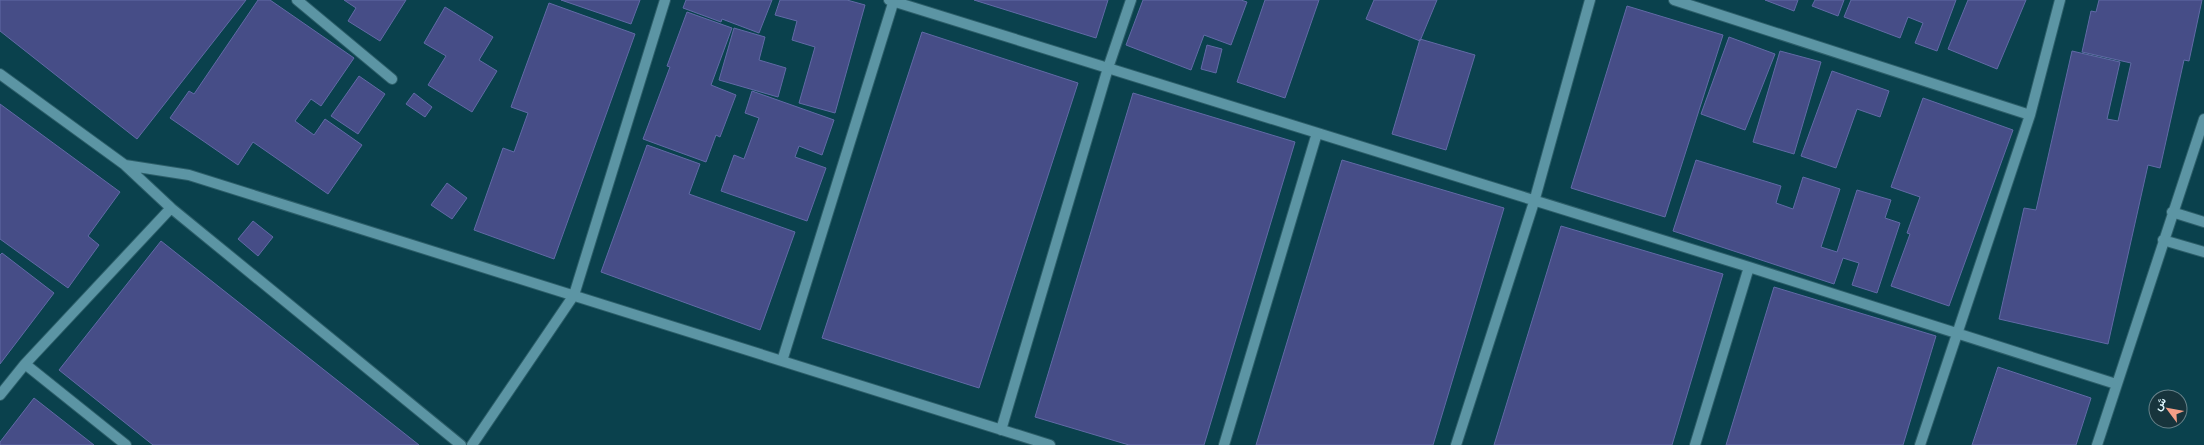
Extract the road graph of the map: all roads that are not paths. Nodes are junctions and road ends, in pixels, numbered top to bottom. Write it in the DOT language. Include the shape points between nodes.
graph roads {
  1 [pos="297,0"];
  2 [pos="665,0"];
  3 [pos="892,0"];
  4 [pos="1131,0"];
  5 [pos="1590,0"];
  6 [pos="1674,0"];
  7 [pos="2060,0"];
  8 [pos="1108,68"];
  9 [pos="2,79"];
  10 [pos="392,79"];
  11 [pos="2030,115"];
  12 [pos="2204,119"];
  13 [pos="1317,133"];
  14 [pos="125,165"];
  15 [pos="1534,202"];
  16 [pos="171,208"];
  17 [pos="2172,212"];
  18 [pos="2204,222"];
  19 [pos="2163,240"];
  20 [pos="2204,252"];
  21 [pos="1749,267"];
  22 [pos="574,295"];
  23 [pos="1957,334"];
  24 [pos="782,361"];
  25 [pos="25,364"];
  26 [pos="2116,384"];
  27 [pos="0,394"];
  28 [pos="1000,430"];
  29 [pos="126,445"];
  30 [pos="461,445"];
  31 [pos="472,445"];
  32 [pos="1050,445"];
  33 [pos="1224,445"];
  34 [pos="1456,445"];
  35 [pos="1695,445"];
  36 [pos="1920,445"];
  37 [pos="2097,445"];
  1 -- 10 [label="street"];
  2 -- 22 [label="street"];
  3 -- 8 [label="street"];
  3 -- 24 [label="street"];
  4 -- 8 [label="street"];
  5 -- 15 [label="street"];
  6 -- 11 [label="street"];
  7 -- 11 [label="street"];
  8 -- 13 [label="street"];
  8 -- 28 [label="street"];
  9 -- 14 [label="street"];
  11 -- 23 [label="street"];
  12 -- 17 [label="street"];
  13 -- 15 [label="street"];
  13 -- 33 [label="street"];
  14 -- 16 [label="street"];
  14 -- 22 [label="street" via="189,175"];
  15 -- 21 [label="street"];
  15 -- 34 [label="street"];
  16 -- 25 [label="street"];
  16 -- 30 [label="street"];
  17 -- 18 [label="street"];
  17 -- 19 [label="street"];
  19 -- 20 [label="street"];
  19 -- 26 [label="street"];
  21 -- 23 [label="street"];
  21 -- 35 [label="street"];
  22 -- 24 [label="street"];
  22 -- 31 [label="street"];
  23 -- 26 [label="street"];
  23 -- 36 [label="street"];
  24 -- 28 [label="street"];
  25 -- 27 [label="street"];
  25 -- 29 [label="street"];
  26 -- 37 [label="street"];
  28 -- 32 [label="street"];
}
